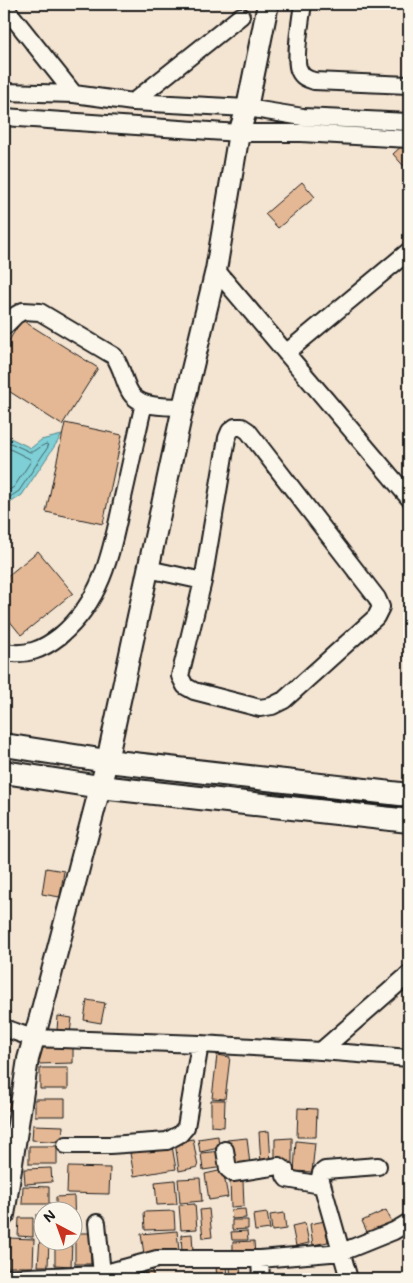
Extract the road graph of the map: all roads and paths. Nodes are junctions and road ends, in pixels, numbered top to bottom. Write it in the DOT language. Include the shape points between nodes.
graph roads {
  1 [pos="268,4"];
  2 [pos="303,4"];
  3 [pos="7,15"];
  4 [pos="241,16"];
  5 [pos="409,85"];
  6 [pos="4,92"];
  7 [pos="74,94"];
  8 [pos="133,102"];
  9 [pos="247,108"];
  10 [pos="4,117"];
  11 [pos="409,122"];
  12 [pos="240,133"];
  13 [pos="409,139"];
  14 [pos="409,251"];
  15 [pos="216,270"];
  16 [pos="4,327"];
  17 [pos="286,353"];
  18 [pos="144,404"];
  19 [pos="183,407"];
  20 [pos="409,498"];
  21 [pos="148,569"];
  22 [pos="203,581"];
  23 [pos="4,652"];
  24 [pos="4,745"];
  25 [pos="107,761"];
  26 [pos="4,772"];
  27 [pos="100,787"];
  28 [pos="409,796"];
  29 [pos="409,820"];
  30 [pos="409,974"];
  31 [pos="4,1028"];
  32 [pos="33,1038"];
  33 [pos="200,1044"];
  34 [pos="321,1051"];
  35 [pos="409,1058"];
  36 [pos="66,1145"];
  37 [pos="224,1150"];
  38 [pos="378,1166"];
  39 [pos="321,1185"];
  40 [pos="4,1215"];
  41 [pos="409,1222"];
  42 [pos="96,1223"];
  43 [pos="342,1252"];
  44 [pos="260,1259"];
  45 [pos="102,1274"];
  46 [pos="4,1278"];
  47 [pos="261,1279"];
  48 [pos="349,1279"];
  1 -- 9 [label="street"];
  2 -- 5 [label="street" via="298,69 305,78"];
  3 -- 7 [label="street"];
  4 -- 8 [label="street"];
  6 -- 7 [label="street"];
  7 -- 8 [label="street"];
  8 -- 9 [label="street"];
  9 -- 11 [label="street" via="303,118"];
  9 -- 12 [label="street"];
  10 -- 12 [label="street"];
  12 -- 13 [label="street"];
  12 -- 15 [label="street"];
  14 -- 17 [label="street"];
  15 -- 17 [label="street"];
  15 -- 19 [label="street"];
  16 -- 18 [label="street" via="24,311 40,312 114,356 129,391"];
  17 -- 20 [label="street"];
  18 -- 19 [label="street"];
  18 -- 23 [label="street" via="109,560 97,590 71,627 47,647 31,652"];
  19 -- 21 [label="street"];
  21 -- 22 [label="street"];
  21 -- 25 [label="street"];
  22 -- 22 [label="street" via="227,438 235,427 242,428 248,431 381,607 376,617 284,700 260,708 194,691 185,686 180,676"];
  24 -- 25 [label="main road"];
  25 -- 27 [label="street"];
  25 -- 28 [label="main road"];
  26 -- 27 [label="main road"];
  27 -- 29 [label="main road"];
  27 -- 32 [label="street"];
  30 -- 34 [label="street"];
  31 -- 32 [label="street"];
  32 -- 33 [label="street"];
  32 -- 40 [label="street"];
  33 -- 34 [label="street"];
  33 -- 36 [label="street" via="186,1127 180,1134 167,1141"];
  34 -- 35 [label="street"];
  37 -- 39 [label="street" via="228,1169 233,1173 279,1166 285,1170 287,1179"];
  38 -- 39 [label="street" via="325,1170 321,1173"];
  39 -- 43 [label="street"];
  41 -- 43 [label="street"];
  42 -- 45 [label="street"];
  43 -- 44 [label="street"];
  43 -- 48 [label="street"];
  44 -- 45 [label="street" via="157,1260"];
  44 -- 47 [label="street"];
  45 -- 46 [label="street"];
}
